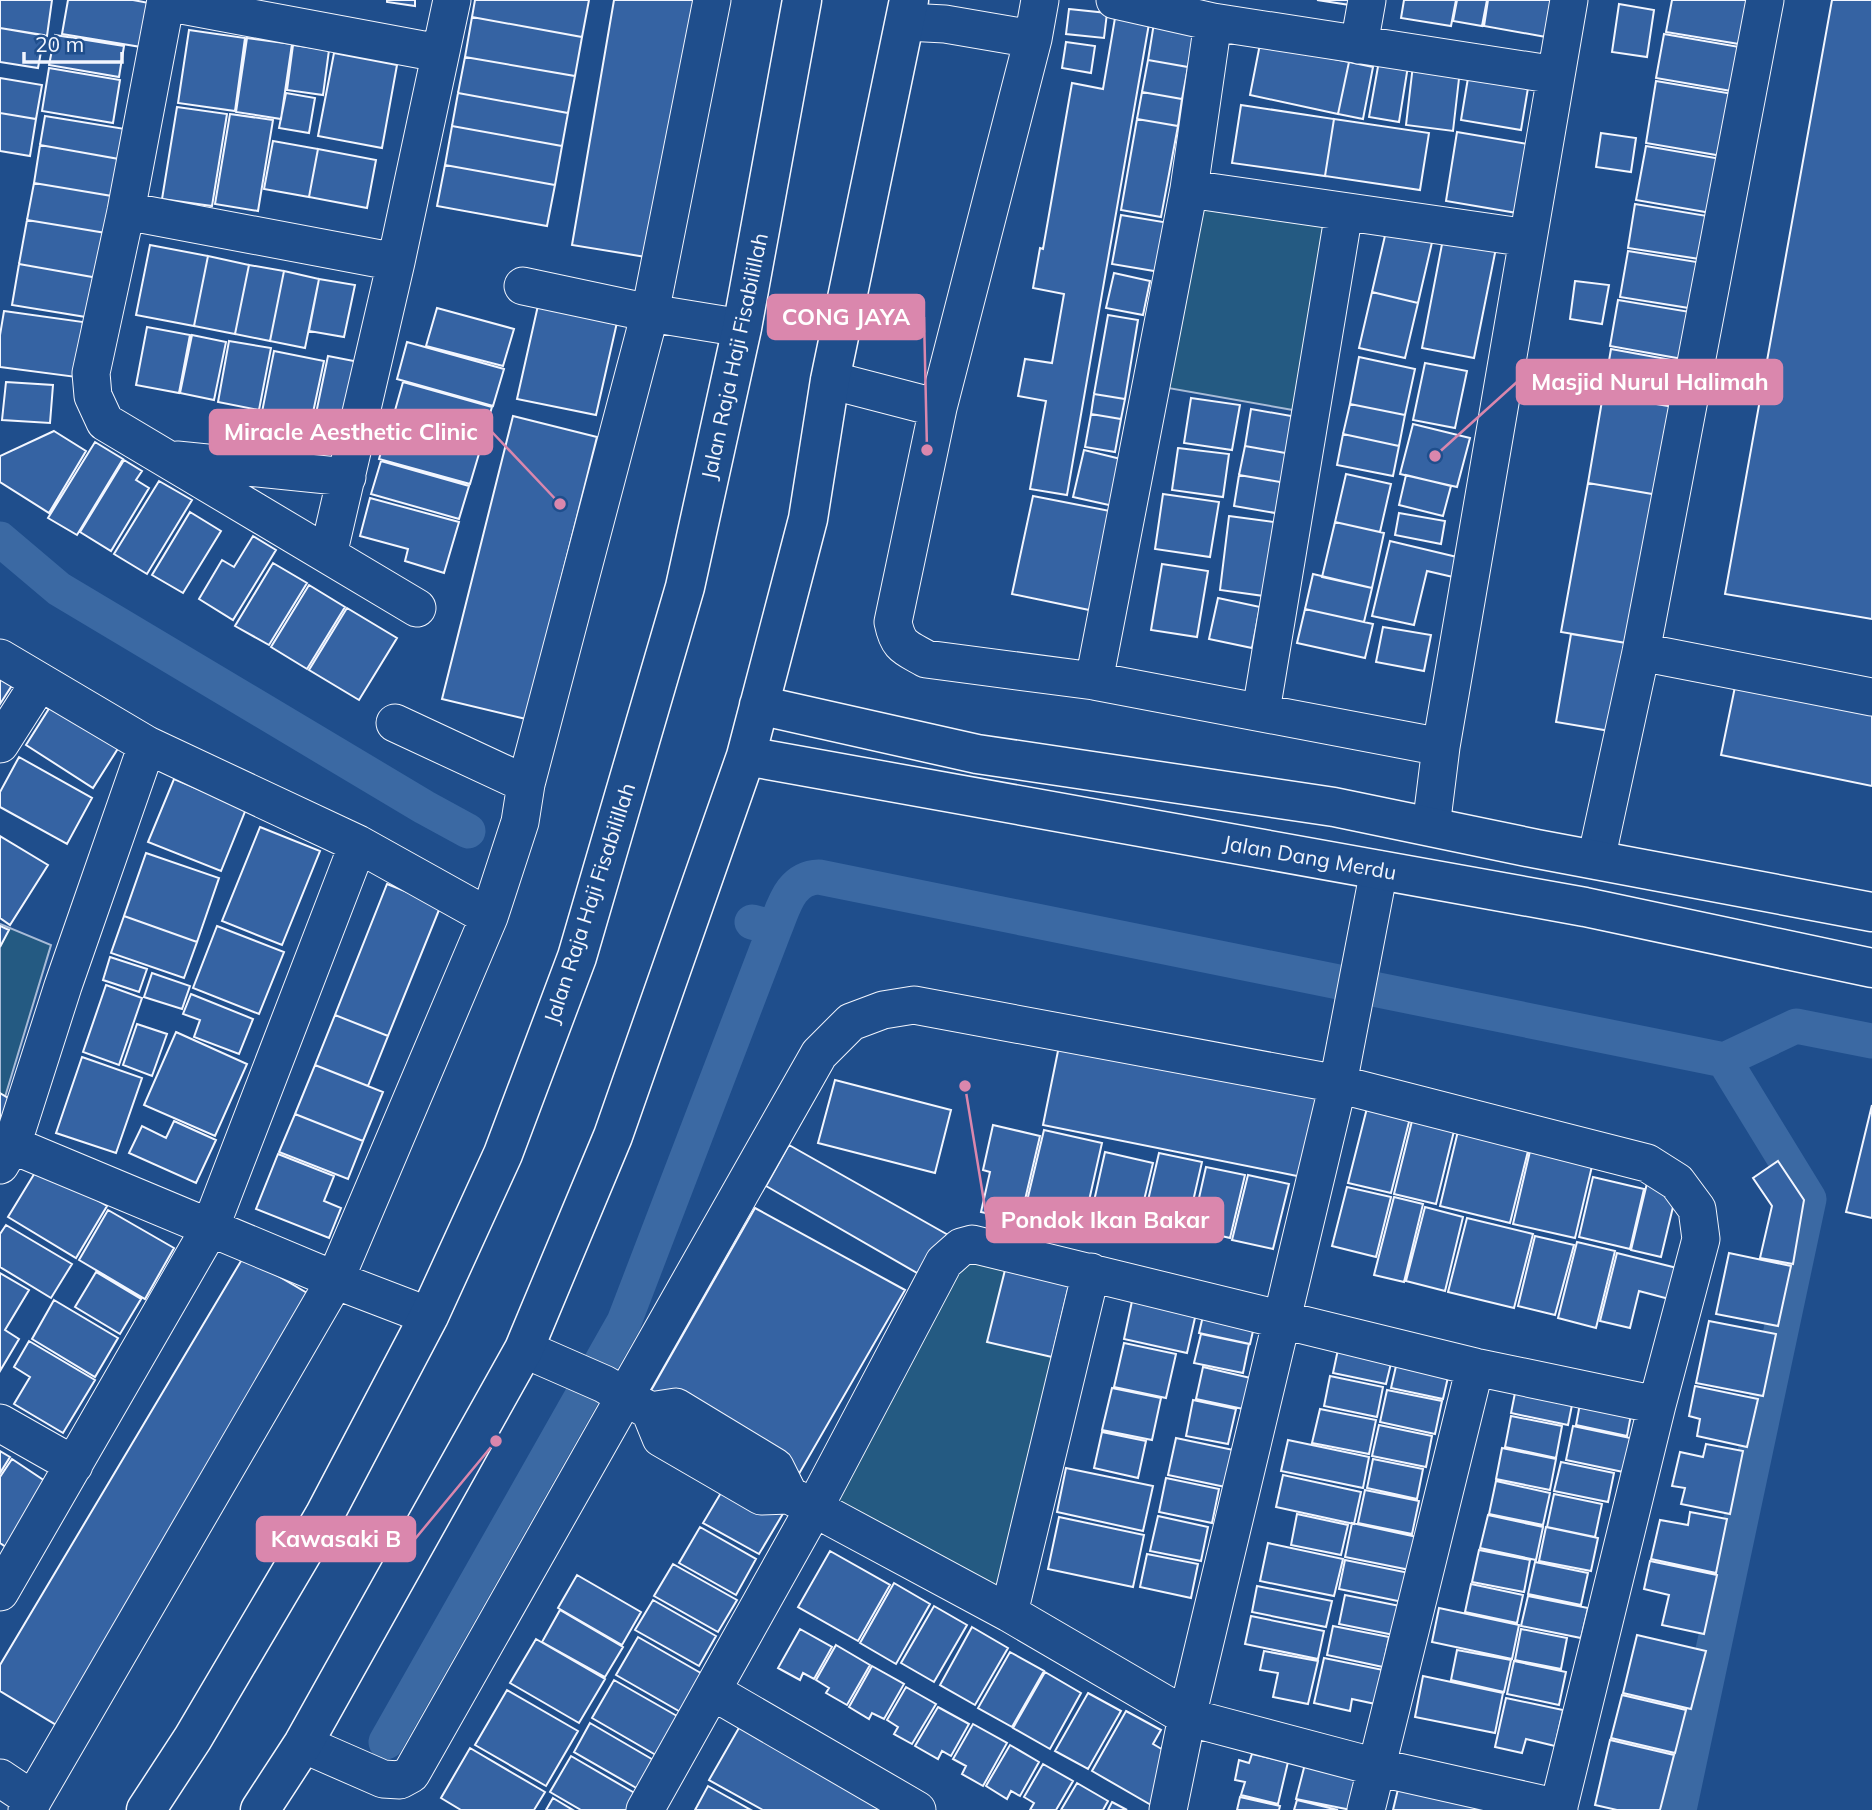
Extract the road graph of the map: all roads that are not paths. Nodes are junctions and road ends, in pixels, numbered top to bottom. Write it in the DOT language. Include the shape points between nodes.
graph roads {
  1 [pos="452,0"];
  2 [pos="712,0"];
  3 [pos="802,0"];
  4 [pos="1040,0"];
  5 [pos="1115,0"];
  6 [pos="1367,0"];
  7 [pos="1569,0"];
  8 [pos="1765,0"];
  9 [pos="166,1"];
  10 [pos="907,11"];
  11 [pos="1213,22"];
  12 [pos="1033,39"];
  13 [pos="1360,45"];
  14 [pos="439,53"];
  15 [pos="1556,75"];
  16 [pos="1189,189"];
  17 [pos="126,211"];
  18 [pos="1344,212"];
  19 [pos="1528,237"];
  20 [pos="396,262"];
  21 [pos="523,286"];
  22 [pos="650,313"];
  23 [pos="742,328"];
  24 [pos="830,380"];
  25 [pos="938,408"];
  26 [pos="166,459"];
  27 [pos="347,477"];
  28 [pos="328,555"];
  29 [pos="416,608"];
  30 [pos="1641,652"];
  31 [pos="0,658"];
  32 [pos="1094,681"];
  33 [pos="39,682"];
  34 [pos="1872,697"];
  35 [pos="759,705"];
  36 [pos="1261,711"];
  37 [pos="395,723"];
  38 [pos="0,744"];
  39 [pos="147,745"];
  40 [pos="934,745"];
  41 [pos="1441,747"];
  42 [pos="746,756"];
  43 [pos="526,784"];
  44 [pos="922,788"];
  45 [pos="1430,827"];
  46 [pos="358,845"];
  47 [pos="1596,860"];
  48 [pos="1379,870"];
  49 [pos="1872,912"];
  50 [pos="489,917"];
  51 [pos="1872,968"];
  52 [pos="1338,1084"];
  53 [pos="6,1155"];
  54 [pos="210,1228"];
  55 [pos="1091,1272"];
  56 [pos="335,1280"];
  57 [pos="429,1316"];
  58 [pos="1282,1320"];
  59 [pos="524,1349"];
  60 [pos="1475,1367"];
  61 [pos="627,1398"];
  62 [pos="1657,1405"];
  63 [pos="0,1423"];
  64 [pos="74,1465"];
  65 [pos="802,1502"];
  66 [pos="4,1576"];
  67 [pos="1009,1613"];
  68 [pos="712,1691"];
  69 [pos="1187,1717"];
  70 [pos="303,1744"];
  71 [pos="1376,1767"];
  72 [pos="0,1778"];
  73 [pos="30,1805"];
  74 [pos="1558,1809"];
  75 [pos="146,1810"];
  76 [pos="260,1810"];
  77 [pos="645,1810"];
  78 [pos="917,1810"];
  79 [pos="1168,1810"];
  80 [pos="1366,1810"];
  1 -- 14 [label="street"];
  2 -- 22 [label="street"];
  3 -- 23 [label="main road, Jalan Raja Haji Fisabilillah"];
  4 -- 12 [label="street"];
  5 -- 11 [label="street"];
  6 -- 13 [label="street"];
  7 -- 15 [label="street"];
  8 -- 30 [label="street"];
  9 -- 14 [label="street"];
  9 -- 17 [label="street"];
  10 -- 12 [label="street" via="945,24"];
  10 -- 24 [label="main road"];
  11 -- 13 [label="street"];
  11 -- 16 [label="street"];
  12 -- 25 [label="street"];
  13 -- 15 [label="street"];
  14 -- 20 [label="street"];
  15 -- 19 [label="street"];
  16 -- 18 [label="street"];
  16 -- 32 [label="street"];
  17 -- 20 [label="street"];
  17 -- 26 [label="street" via="91,373 93,396 105,422"];
  18 -- 19 [label="street"];
  18 -- 36 [label="street"];
  19 -- 41 [label="street"];
  20 -- 27 [label="street"];
  21 -- 22 [label="street"];
  22 -- 23 [label="street"];
  22 -- 43 [label="street"];
  23 -- 57 [label="main road, Jalan Raja Haji Fisabilillah" via="685,587 577,957 503,1154"];
  24 -- 25 [label="street"];
  24 -- 35 [label="main road" via="808,519"];
  25 -- 32 [label="street" via="893,622 896,639 926,659"];
  26 -- 27 [label="street"];
  26 -- 28 [label="street"];
  27 -- 28 [label="street"];
  28 -- 29 [label="street"];
  30 -- 34 [label="street"];
  30 -- 47 [label="street"];
  31 -- 33 [label="street"];
  32 -- 36 [label="street"];
  33 -- 38 [label="street"];
  33 -- 39 [label="street"];
  35 -- 40 [label="main road"];
  35 -- 42 [label="main road"];
  36 -- 41 [label="street"];
  37 -- 43 [label="street"];
  39 -- 46 [label="street"];
  39 -- 53 [label="street"];
  40 -- 44 [label="main road" via="919,750 910,763"];
  40 -- 45 [label="main road" via="1334,807"];
  41 -- 45 [label="street"];
  42 -- 44 [label="main road, Jalan Dang Merdu"];
  42 -- 59 [label="main road" via="613,1136"];
  43 -- 50 [label="street" via="520,822"];
  44 -- 48 [label="main road, Jalan Dang Merdu"];
  45 -- 47 [label="main road"];
  46 -- 50 [label="street"];
  46 -- 54 [label="street"];
  47 -- 49 [label="main road"];
  48 -- 51 [label="main road, Jalan Dang Merdu"];
  48 -- 52 [label="street"];
  50 -- 56 [label="street"];
  52 -- 58 [label="street"];
  52 -- 61 [label="street" via="914,1005 851,1022 819,1054"];
  52 -- 62 [label="street" via="1647,1163 1677,1182 1697,1209 1700,1239"];
  53 -- 54 [label="street"];
  54 -- 56 [label="street"];
  54 -- 64 [label="street"];
  55 -- 58 [label="street"];
  55 -- 65 [label="street" via="972,1244 951,1254"];
  55 -- 67 [label="street"];
  56 -- 57 [label="street"];
  56 -- 73 [label="street"];
  57 -- 75 [label="main road, Jalan Raja Haji Fisabilillah" via="324,1516"];
  58 -- 60 [label="street"];
  58 -- 69 [label="street"];
  59 -- 61 [label="street"];
  59 -- 70 [label="main road"];
  60 -- 62 [label="street"];
  60 -- 71 [label="street"];
  61 -- 65 [label="street" via="676,1407 775,1467"];
  61 -- 70 [label="street" via="411,1774 400,1780 383,1779"];
  62 -- 74 [label="street"];
  63 -- 64 [label="street"];
  64 -- 66 [label="street"];
  65 -- 67 [label="street"];
  65 -- 68 [label="street"];
  67 -- 69 [label="street"];
  68 -- 77 [label="street"];
  68 -- 78 [label="street"];
  69 -- 71 [label="street"];
  69 -- 79 [label="street"];
  70 -- 76 [label="main road"];
  71 -- 74 [label="street"];
  71 -- 80 [label="street"];
  72 -- 73 [label="street"];
}
